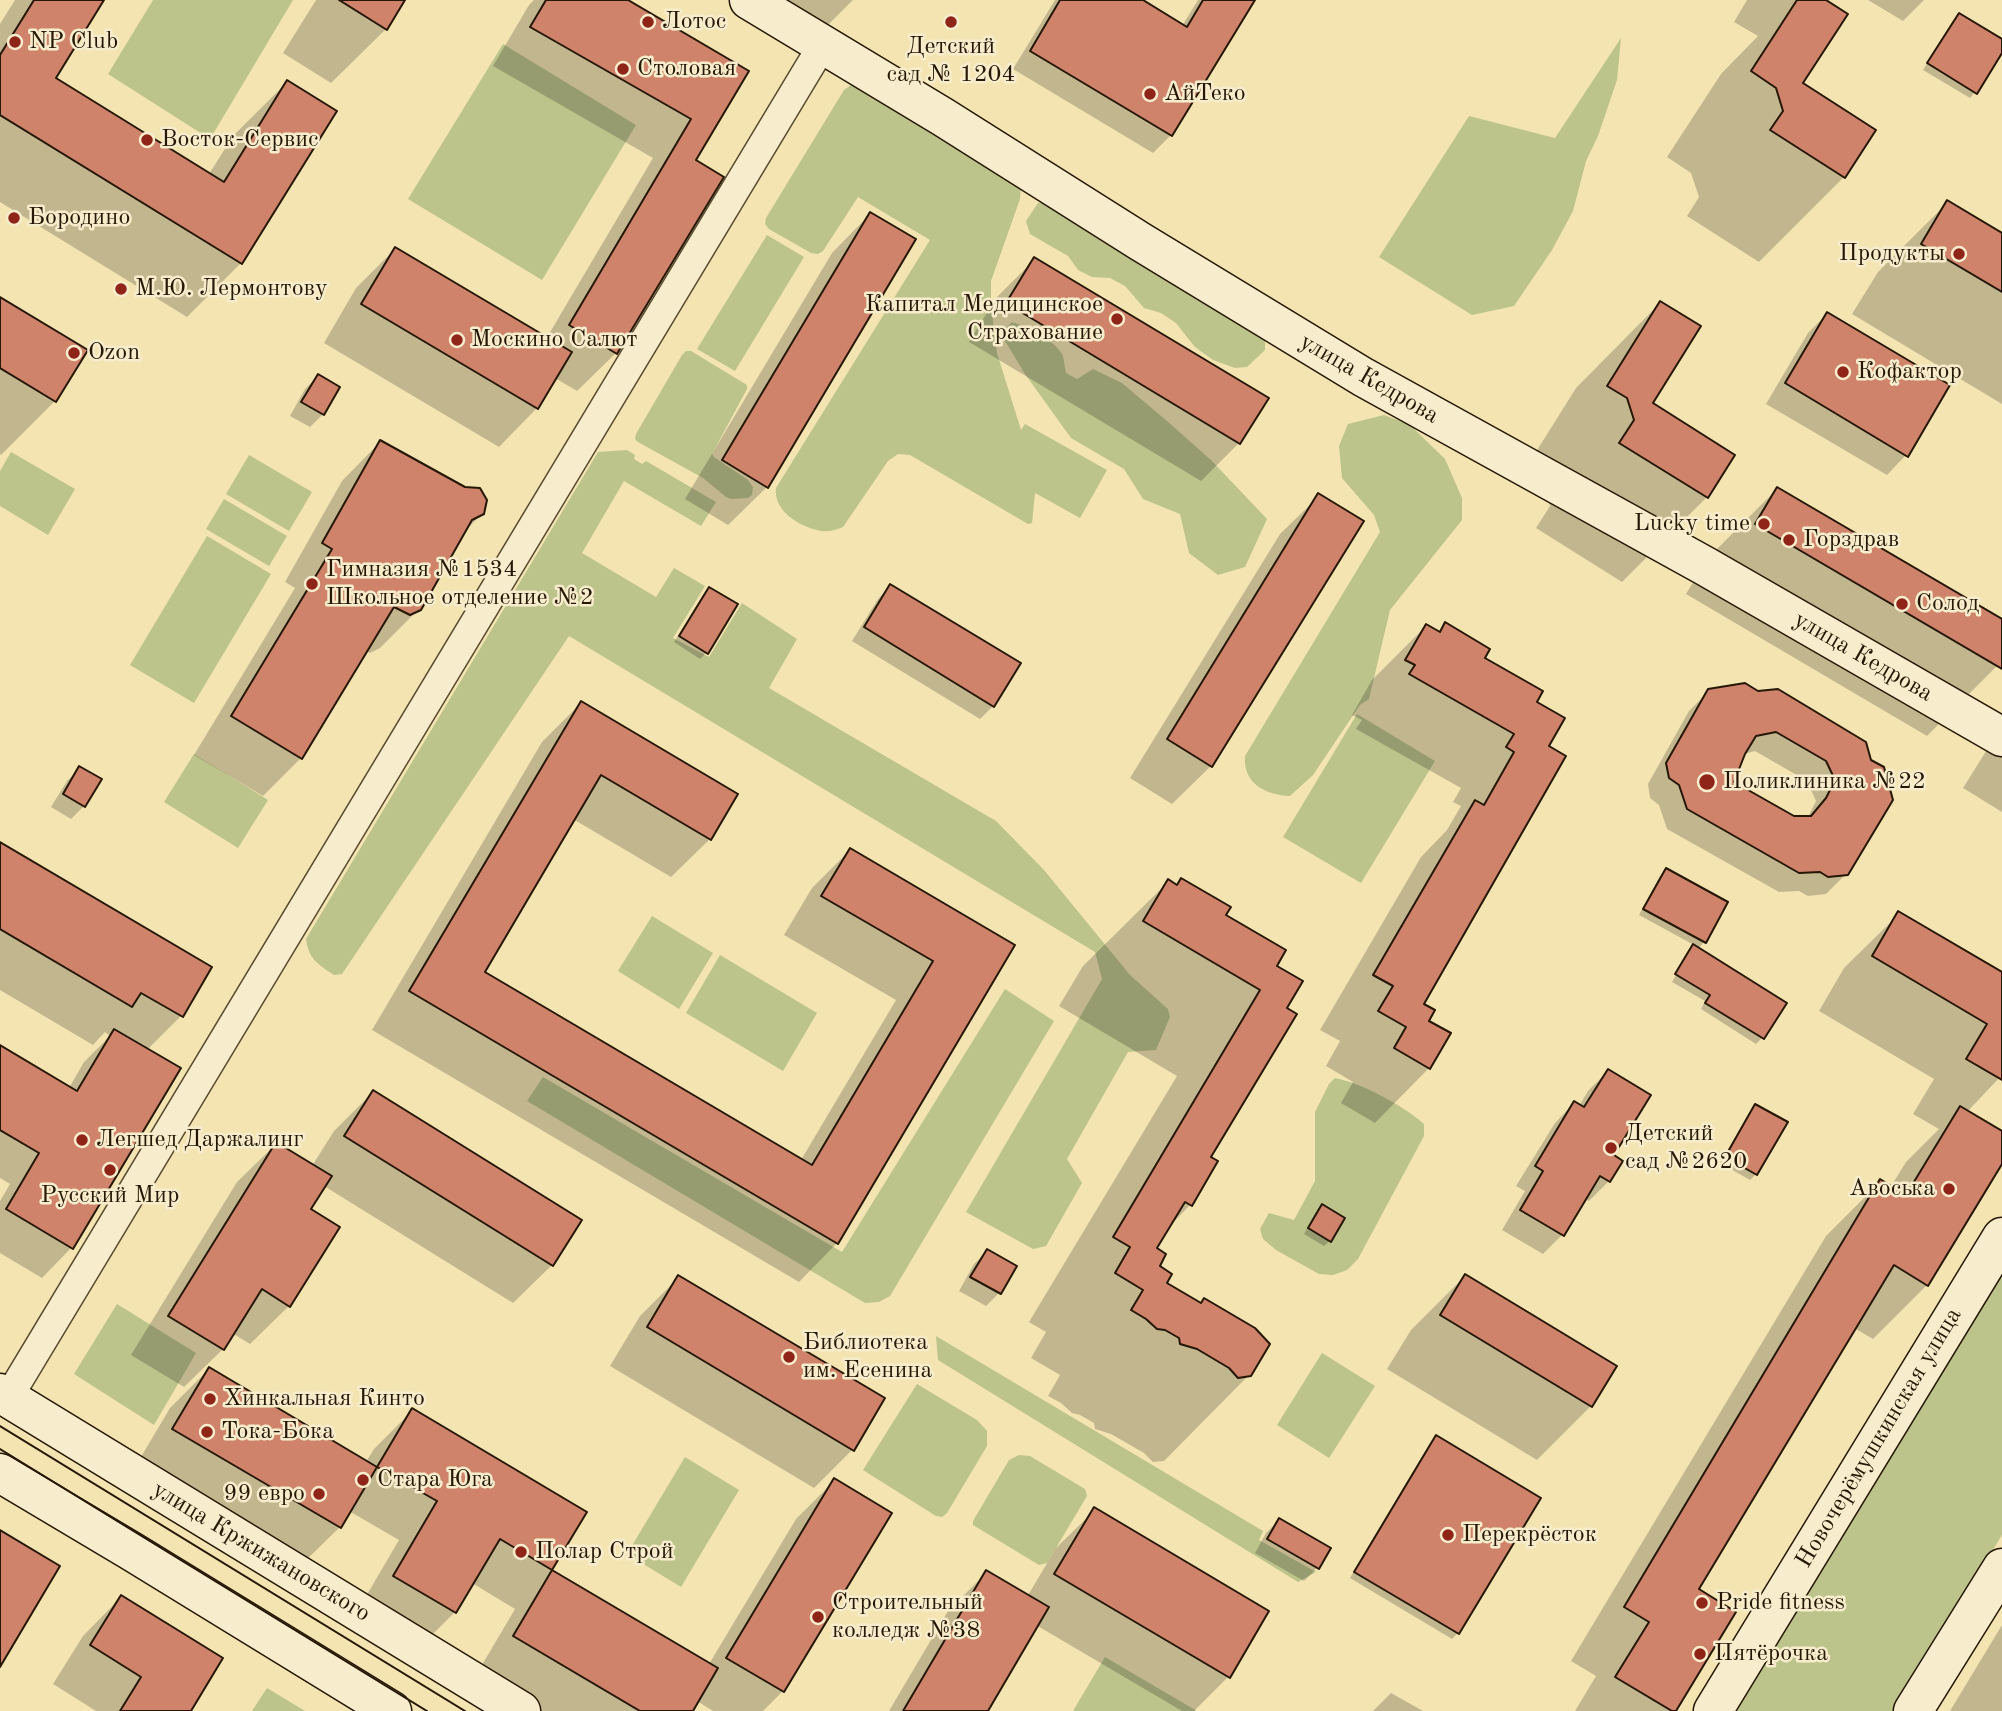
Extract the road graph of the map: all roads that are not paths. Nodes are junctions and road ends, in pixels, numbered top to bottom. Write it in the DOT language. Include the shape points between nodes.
graph roads {
  1 [pos="749,0"];
  2 [pos="822,46"];
  3 [pos="2002,737"];
  4 [pos="2002,1237"];
  5 [pos="4,1395"];
  6 [pos="0,1473"];
  7 [pos="2002,1568"];
  8 [pos="392,1711"];
  9 [pos="521,1711"];
  10 [pos="1713,1711"];
  11 [pos="1913,1711"];
  1 -- 2 [label="street, улица Кедрова"];
  2 -- 3 [label="street, улица Кедрова" via="1363,377 1706,566"];
  2 -- 5 [label="street"];
  4 -- 10 [label="street, Новочерёмушкинская улица"];
  5 -- 9 [label="street, улица Кржижановского"];
  6 -- 8 [label="street"];
  7 -- 11 [label="street"];
}
